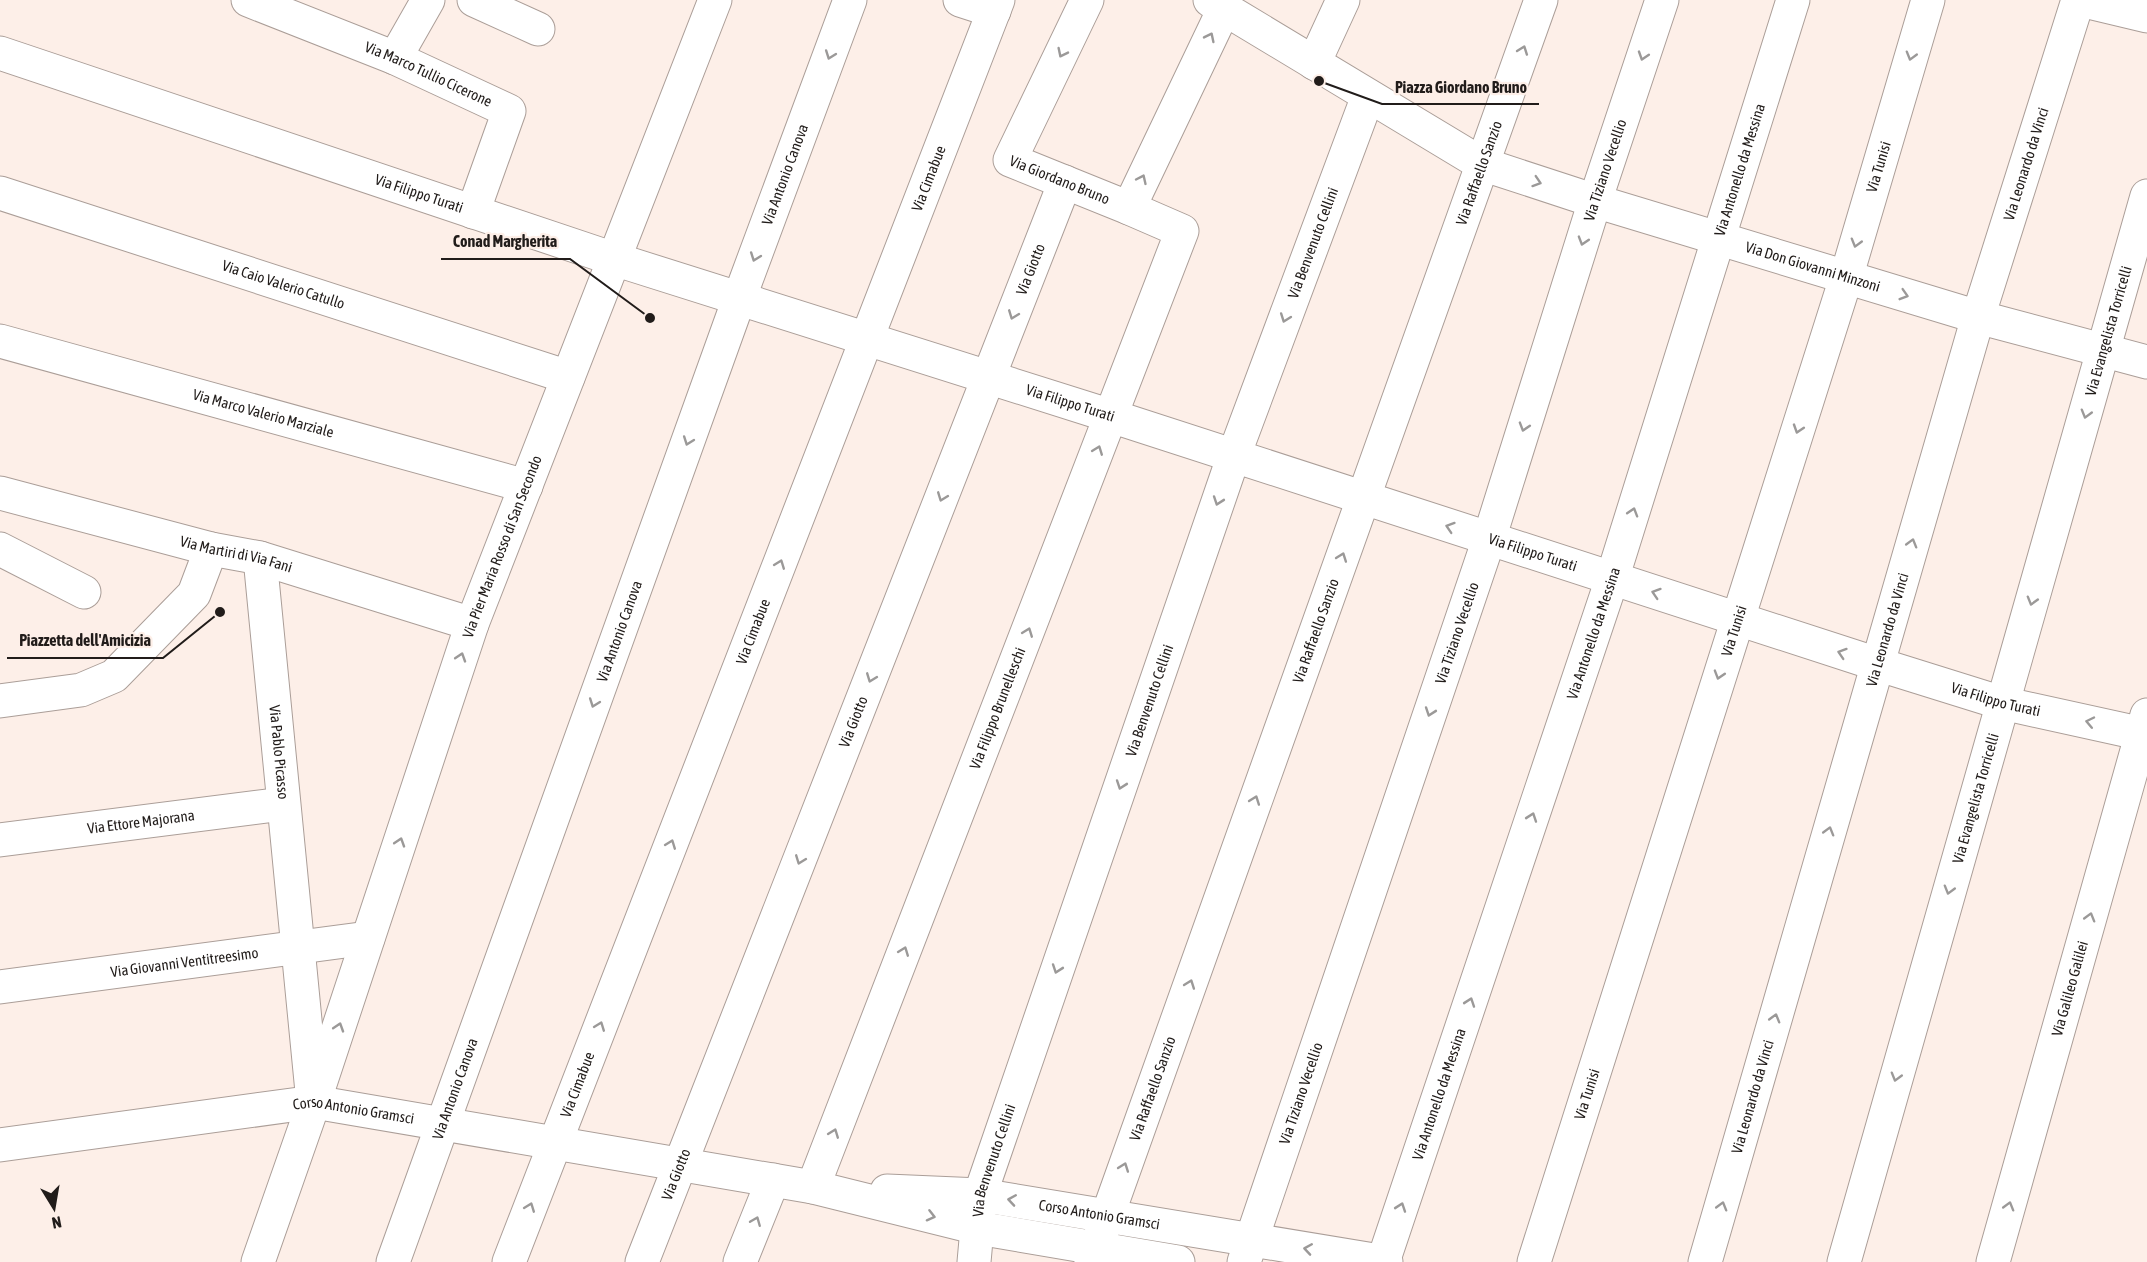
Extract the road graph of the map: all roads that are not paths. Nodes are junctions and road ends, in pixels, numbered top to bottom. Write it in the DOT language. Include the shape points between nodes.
graph roads {
  1 [pos="248,0"];
  2 [pos="428,0"];
  3 [pos="474,0"];
  4 [pos="715,0"];
  5 [pos="850,0"];
  6 [pos="960,0"];
  7 [pos="1087,0"];
  8 [pos="1662,0"];
  9 [pos="1792,0"];
  10 [pos="1928,0"];
  11 [pos="2079,0"];
  12 [pos="1539,1"];
  13 [pos="1217,4"];
  14 [pos="996,6"];
  15 [pos="1337,13"];
  16 [pos="2147,16"];
  17 [pos="538,29"];
  18 [pos="0,53"];
  19 [pos="395,58"];
  20 [pos="1314,63"];
  21 [pos="1368,96"];
  22 [pos="1482,164"];
  23 [pos="1065,182"];
  24 [pos="0,193"];
  25 [pos="2147,196"];
  26 [pos="1595,201"];
  27 [pos="1129,208"];
  28 [pos="473,212"];
  29 [pos="1719,239"];
  30 [pos="614,259"];
  31 [pos="1846,278"];
  32 [pos="739,298"];
  33 [pos="1978,318"];
  34 [pos="867,340"];
  35 [pos="0,341"];
  36 [pos="2103,352"];
  37 [pos="2147,362"];
  38 [pos="568,376"];
  39 [pos="988,379"];
  40 [pos="1111,416"];
  41 [pos="1233,458"];
  42 [pos="526,486"];
  43 [pos="0,493"];
  44 [pos="1363,499"];
  45 [pos="1489,539"];
  46 [pos="0,549"];
  47 [pos="211,549"];
  48 [pos="260,558"];
  49 [pos="1612,579"];
  50 [pos="84,592"];
  51 [pos="1737,619"];
  52 [pos="472,624"];
  53 [pos="1877,664"];
  54 [pos="0,701"];
  55 [pos="2002,703"];
  56 [pos="2145,728"];
  57 [pos="283,804"];
  58 [pos="0,840"];
  59 [pos="368,938"];
  60 [pos="296,947"];
  61 [pos="0,987"];
  62 [pos="314,1102"];
  63 [pos="442,1125"];
  64 [pos="0,1145"];
  65 [pos="554,1145"];
  66 [pos="680,1166"];
  67 [pos="773,1180"];
  68 [pos="813,1187"];
  69 [pos="980,1195"];
  70 [pos="1107,1215"];
  71 [pos="978,1228"];
  72 [pos="1247,1251"];
  73 [pos="1093,1255"];
  74 [pos="258,1262"];
  75 [pos="393,1262"];
  76 [pos="509,1262"];
  77 [pos="642,1262"];
  78 [pos="740,1262"];
  79 [pos="974,1262"];
  80 [pos="1178,1262"];
  81 [pos="1384,1262"];
  82 [pos="1534,1262"];
  83 [pos="1706,1262"];
  84 [pos="1844,1262"];
  85 [pos="1993,1262"];
  1 -- 19 [label="street, Via Marco Tullio Cicerone"];
  2 -- 19 [label="street"];
  3 -- 17 [label="street"];
  4 -- 30 [label="street, Via Pier Maria Rosso di San Secondo"];
  5 -- 32 [label="street, Via Antonio Canova, one-way"];
  6 -- 14 [label="street"];
  7 -- 23 [label="street, Via Giordano Bruno, one-way" via="1010,160"];
  8 -- 26 [label="street, Via Tiziano Vecellio, one-way"];
  9 -- 29 [label="street, Via Antonello da Messina"];
  10 -- 31 [label="street, Via Tunisi, one-way"];
  11 -- 16 [label="street"];
  11 -- 33 [label="street, Via Leonardo da Vinci"];
  22 -- 12 [label="street, Via Raffaello Sanzio, one-way"];
  13 -- 20 [label="street, Via Don Giovanni Minzoni"];
  27 -- 13 [label="street, Via Giordano Bruno, one-way" via="1196,66"];
  14 -- 34 [label="street, Via Cimabue"];
  15 -- 20 [label="street"];
  18 -- 28 [label="street, Via Filippo Turati"];
  19 -- 28 [label="street, Via Marco Tullio Cicerone" via="509,111"];
  20 -- 21 [label="street, Via Don Giovanni Minzoni"];
  21 -- 22 [label="street, Via Don Giovanni Minzoni"];
  21 -- 41 [label="street, Via Benvenuto Cellini, one-way"];
  22 -- 26 [label="street, Via Don Giovanni Minzoni, one-way"];
  22 -- 44 [label="street, Via Raffaello Sanzio"];
  23 -- 27 [label="street, Via Giordano Bruno"];
  23 -- 39 [label="street, Via Giotto, one-way"];
  24 -- 38 [label="street, Via Caio Valerio Catullo"];
  25 -- 36 [label="street, Via Evangelista Torricelli"];
  26 -- 29 [label="street, Via Don Giovanni Minzoni"];
  26 -- 45 [label="street, Via Tiziano Vecellio, one-way"];
  27 -- 40 [label="street, Via Filippo Brunelleschi" via="1182,231"];
  28 -- 30 [label="street, Via Filippo Turati"];
  29 -- 31 [label="street, Via Don Giovanni Minzoni"];
  49 -- 29 [label="street, Via Antonello da Messina, one-way"];
  30 -- 32 [label="street, Via Filippo Turati"];
  30 -- 38 [label="street, Via Pier Maria Rosso di San Secondo"];
  31 -- 33 [label="street, Via Don Giovanni Minzoni, one-way"];
  31 -- 51 [label="street, Via Tunisi, one-way"];
  32 -- 34 [label="street, Via Filippo Turati"];
  32 -- 63 [label="street, Via Antonio Canova, one-way"];
  33 -- 36 [label="street, Via Don Giovanni Minzoni"];
  53 -- 33 [label="street, Via Leonardo da Vinci, one-way"];
  34 -- 39 [label="street, Via Filippo Turati"];
  65 -- 34 [label="street, Via Cimabue, one-way"];
  35 -- 42 [label="street, Via Marco Valerio Marziale"];
  36 -- 37 [label="street, Via Don Giovanni Minzoni"];
  36 -- 55 [label="street, Via Evangelista Torricelli, one-way"];
  38 -- 42 [label="street, Via Pier Maria Rosso di San Secondo"];
  39 -- 40 [label="street, Via Filippo Turati"];
  39 -- 66 [label="street, Via Giotto, one-way"];
  40 -- 41 [label="street, Via Filippo Turati"];
  68 -- 40 [label="street, Via Filippo Brunelleschi, one-way"];
  41 -- 44 [label="street, Via Filippo Turati"];
  41 -- 69 [label="street, Via Benvenuto Cellini, one-way"];
  42 -- 52 [label="street, Via Pier Maria Rosso di San Secondo"];
  43 -- 47 [label="street, Via Martiri di Via Fani"];
  45 -- 44 [label="street, Via Filippo Turati, one-way"];
  70 -- 44 [label="street, Via Raffaello Sanzio, one-way"];
  45 -- 49 [label="street, Via Filippo Turati"];
  45 -- 72 [label="street, Via Tiziano Vecellio, one-way"];
  46 -- 50 [label="street"];
  47 -- 48 [label="street, Via Martiri di Via Fani"];
  47 -- 54 [label="street" via="194,594 114,676 81,690"];
  48 -- 52 [label="street, Via Martiri di Via Fani"];
  48 -- 57 [label="street, Via Pablo Picasso"];
  51 -- 49 [label="street, Via Filippo Turati, one-way"];
  81 -- 49 [label="street, Via Antonello da Messina, one-way"];
  53 -- 51 [label="street, Via Filippo Turati, one-way"];
  51 -- 82 [label="street, Via Tunisi, one-way"];
  59 -- 52 [label="street, Via Pier Maria Rosso di San Secondo, one-way"];
  53 -- 55 [label="street, Via Filippo Turati"];
  83 -- 53 [label="street, Via Leonardo da Vinci, one-way"];
  56 -- 55 [label="street, Via Filippo Turati, one-way"];
  55 -- 84 [label="street, Via Evangelista Torricelli, one-way"];
  85 -- 56 [label="street, Via Galileo Galilei, one-way"];
  57 -- 58 [label="street, Via Ettore Majorana"];
  57 -- 60 [label="street, Via Pablo Picasso"];
  59 -- 60 [label="street, Via Giovanni Ventitreesimo"];
  62 -- 59 [label="street, Via Pier Maria Rosso di San Secondo, one-way"];
  60 -- 61 [label="street, Via Giovanni Ventitreesimo"];
  60 -- 62 [label="street, Via Pablo Picasso"];
  62 -- 63 [label="street, Corso Antonio Gramsci"];
  62 -- 64 [label="street, Corso Antonio Gramsci"];
  62 -- 74 [label="street, Via Pier Maria Rosso di San Secondo"];
  63 -- 65 [label="street, Corso Antonio Gramsci"];
  63 -- 75 [label="street, Via Antonio Canova"];
  65 -- 66 [label="street, Corso Antonio Gramsci"];
  76 -- 65 [label="street, Via Cimabue, one-way"];
  66 -- 67 [label="street, Corso Antonio Gramsci"];
  66 -- 77 [label="street, Via Giotto"];
  67 -- 68 [label="street, Corso Antonio Gramsci"];
  78 -- 67 [label="street, one-way"];
  68 -- 69 [label="street, Corso Antonio Gramsci"];
  68 -- 71 [label="street, Corso Antonio Gramsci, one-way"];
  70 -- 69 [label="street, Corso Antonio Gramsci, one-way"];
  69 -- 71 [label="street, Via Benvenuto Cellini"];
  70 -- 72 [label="street, Corso Antonio Gramsci"];
  70 -- 73 [label="street, Via Raffaello Sanzio"];
  71 -- 73 [label="street, Corso Antonio Gramsci"];
  71 -- 79 [label="street, Via Benvenuto Cellini"];
  81 -- 72 [label="street, Corso Antonio Gramsci, one-way"];
  73 -- 80 [label="street, Corso Antonio Gramsci"];
}
